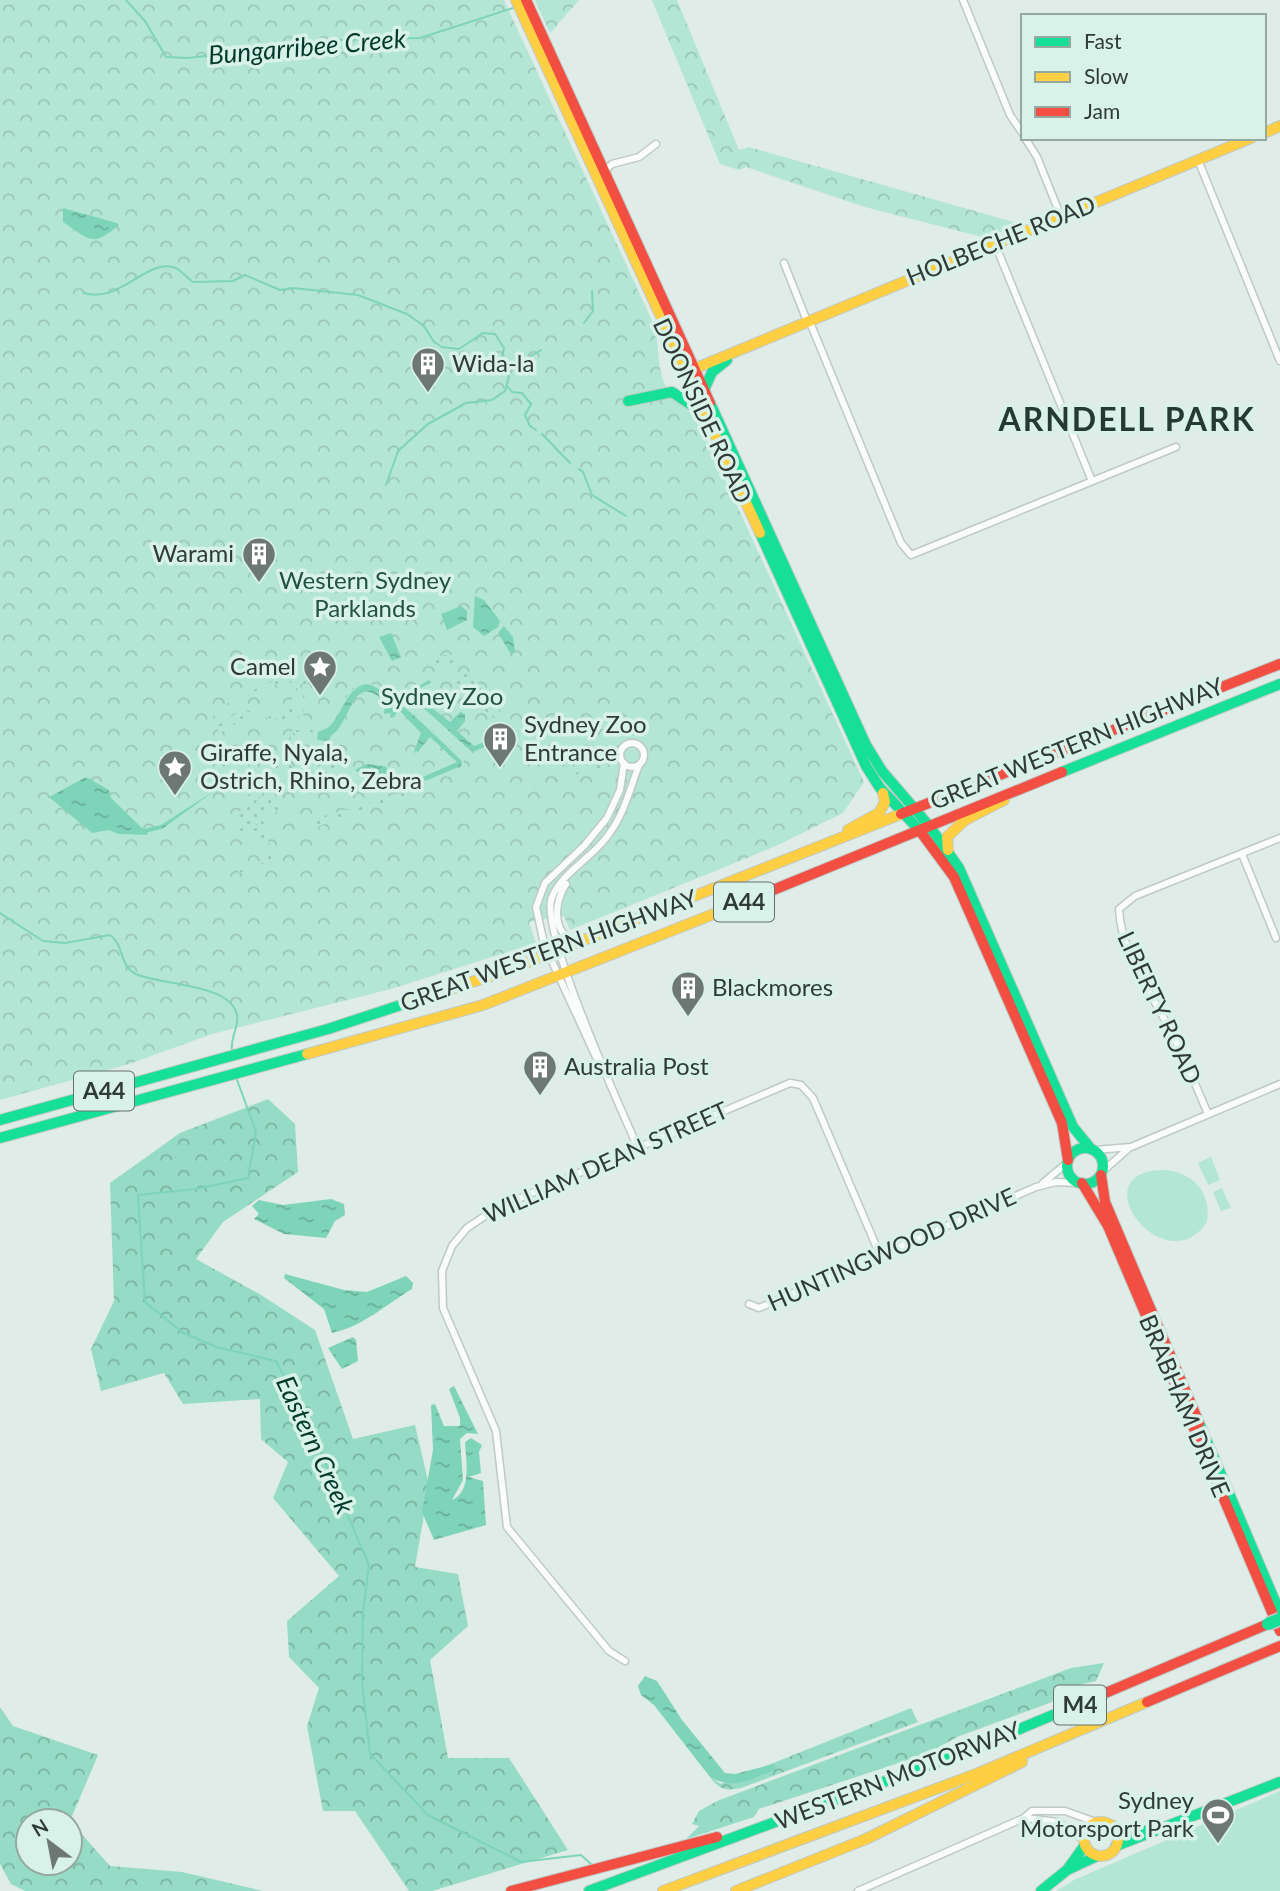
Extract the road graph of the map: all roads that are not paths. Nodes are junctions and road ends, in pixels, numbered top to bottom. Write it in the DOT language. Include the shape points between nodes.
graph roads {
  1 [pos="516,0"];
  2 [pos="526,0"];
  3 [pos="963,0"];
  4 [pos="1021,132"];
  5 [pos="1026,140"];
  6 [pos="1246,140"];
  7 [pos="656,144"];
  8 [pos="1198,160"];
  9 [pos="623,163"];
  10 [pos="608,168"];
  11 [pos="606,188"];
  12 [pos="1061,217"];
  13 [pos="995,244"];
  14 [pos="784,263"];
  15 [pos="808,321"];
  16 [pos="751,345"];
  17 [pos="1280,361"];
  18 [pos="690,370"];
  19 [pos="704,390"];
  20 [pos="628,401"];
  21 [pos="705,418"];
  22 [pos="1176,447"];
  23 [pos="1092,481"];
  24 [pos="1280,664"];
  25 [pos="1280,684"];
  26 [pos="624,763"];
  27 [pos="639,765"];
  28 [pos="880,788"];
  29 [pos="1010,795"];
  30 [pos="909,811"];
  31 [pos="925,829"];
  32 [pos="1280,838"];
  33 [pos="948,850"];
  34 [pos="802,854"];
  35 [pos="1242,854"];
  36 [pos="582,863"];
  37 [pos="1276,938"];
  38 [pos="585,940"];
  39 [pos="554,953"];
  40 [pos="563,976"];
  41 [pos="1280,1084"];
  42 [pos="1208,1114"];
  43 [pos="0,1120"];
  44 [pos="0,1138"];
  45 [pos="1131,1147"];
  46 [pos="638,1148"];
  47 [pos="1093,1150"];
  48 [pos="1068,1161"];
  49 [pos="1101,1173"];
  50 [pos="1081,1183"];
  51 [pos="1035,1187"];
  52 [pos="880,1255"];
  53 [pos="749,1304"];
  54 [pos="1280,1613"];
  55 [pos="1274,1621"];
  56 [pos="1280,1632"];
  57 [pos="1279,1646"];
  58 [pos="625,1661"];
  59 [pos="1040,1747"];
  60 [pos="1280,1782"];
  61 [pos="1024,1818"];
  62 [pos="1096,1822"];
  63 [pos="1112,1826"];
  64 [pos="1164,1830"];
  65 [pos="741,1836"];
  66 [pos="1084,1842"];
  67 [pos="1116,1846"];
  68 [pos="1097,1856"];
  69 [pos="1067,1870"];
  70 [pos="511,1891"];
  71 [pos="589,1891"];
  72 [pos="663,1891"];
  73 [pos="736,1891"];
  74 [pos="858,1891"];
  75 [pos="1041,1891"];
  1 -- 11 [label="main road, DOONSIDE ROAD"];
  2 -- 10 [label="main road, DOONSIDE ROAD" via="594,150"];
  3 -- 4 [label="street"];
  5 -- 12 [label="street"];
  6 -- 8 [label="main road, HOLBECHE ROAD"];
  7 -- 9 [label="street"];
  8 -- 12 [label="main road, HOLBECHE ROAD"];
  8 -- 17 [label="street"];
  9 -- 10 [label="street"];
  9 -- 11 [label="street"];
  10 -- 11 [label="main road, DOONSIDE ROAD"];
  11 -- 18 [label="main road, DOONSIDE ROAD"];
  12 -- 13 [label="main road, HOLBECHE ROAD"];
  13 -- 15 [label="main road, HOLBECHE ROAD"];
  13 -- 23 [label="street"];
  14 -- 15 [label="street"];
  15 -- 16 [label="main road, HOLBECHE ROAD"];
  15 -- 23 [label="street" via="901,543 911,555"];
  16 -- 18 [label="main road, HOLBECHE ROAD"];
  16 -- 19 [label="main road, HOLBECHE ROAD" via="715,368"];
  18 -- 19 [label="main road, DOONSIDE ROAD"];
  18 -- 21 [label="main road, DOONSIDE ROAD"];
  19 -- 30 [label="main road, DOONSIDE ROAD" via="866,745"];
  20 -- 21 [label="main road" via="676,391"];
  21 -- 28 [label="main road, DOONSIDE ROAD"];
  22 -- 23 [label="street"];
  24 -- 30 [label="main road, GREAT WESTERN HIGHWAY / A44"];
  25 -- 29 [label="main road, GREAT WESTERN HIGHWAY / A44"];
  26 -- 27 [label="street"];
  26 -- 27 [label="street" via="622,750 632,743 643,751"];
  26 -- 39 [label="street" via="620,790 607,818 538,895 536,918"];
  27 -- 36 [label="street" via="616,823"];
  28 -- 30 [label="main road, DOONSIDE ROAD"];
  28 -- 34 [label="main road" via="885,802 879,813"];
  29 -- 31 [label="main road, GREAT WESTERN HIGHWAY / A44"];
  29 -- 33 [label="main road" via="955,828 947,837"];
  30 -- 31 [label="main road"];
  30 -- 34 [label="main road, GREAT WESTERN HIGHWAY / A44"];
  31 -- 33 [label="main road"];
  31 -- 40 [label="main road, GREAT WESTERN HIGHWAY / A44"];
  31 -- 48 [label="main road" via="954,877 1062,1123"];
  32 -- 35 [label="street, LIBERTY ROAD"];
  33 -- 47 [label="main road" via="1073,1127"];
  34 -- 38 [label="main road, GREAT WESTERN HIGHWAY / A44"];
  35 -- 37 [label="street"];
  35 -- 42 [label="street, LIBERTY ROAD" via="1135,896 1119,909 1120,925 1136,967"];
  36 -- 38 [label="street" via="562,889 556,913 567,937"];
  36 -- 39 [label="street" via="551,900"];
  38 -- 39 [label="main road, GREAT WESTERN HIGHWAY / A44"];
  39 -- 40 [label="street"];
  39 -- 40 [label="street"];
  39 -- 43 [label="main road, GREAT WESTERN HIGHWAY / A44" via="434,996"];
  40 -- 44 [label="main road, GREAT WESTERN HIGHWAY / A44" via="484,1005"];
  40 -- 46 [label="street" via="589,1046"];
  41 -- 42 [label="street"];
  42 -- 45 [label="street"];
  45 -- 47 [label="street"];
  45 -- 49 [label="street"];
  46 -- 52 [label="street, WILLIAM DEAN STREET" via="781,1085 801,1085 815,1103"];
  46 -- 58 [label="street, WILLIAM DEAN STREET" via="497,1208 467,1228 448,1254 440,1290 445,1316 496,1432 508,1527 609,1651"];
  47 -- 48 [label="main road" via="1077,1149"];
  47 -- 49 [label="main road" via="1102,1160"];
  48 -- 50 [label="main road" via="1070,1175"];
  48 -- 51 [label="street, HUNTINGWOOD DRIVE"];
  49 -- 50 [label="main road" via="1093,1182"];
  49 -- 54 [label="main road, BRABHAM DRIVE" via="1105,1202"];
  50 -- 51 [label="street, HUNTINGWOOD DRIVE"];
  50 -- 56 [label="main road, BRABHAM DRIVE" via="1108,1226"];
  51 -- 52 [label="street, HUNTINGWOOD DRIVE"];
  52 -- 53 [label="street, HUNTINGWOOD DRIVE" via="759,1308"];
  55 -- 65 [label="main road, WESTERN MOTORWAY / M4" via="967,1751"];
  57 -- 59 [label="main road, WESTERN MOTORWAY / M4"];
  59 -- 72 [label="main road, WESTERN MOTORWAY / M4"];
  59 -- 73 [label="main road" via="1035,1756 893,1826"];
  60 -- 64 [label="main road"];
  61 -- 62 [label="street" via="1032,1811 1049,1808"];
  61 -- 66 [label="street" via="1058,1822"];
  61 -- 74 [label="street"];
  62 -- 63 [label="main road"];
  62 -- 66 [label="main road" via="1087,1829"];
  63 -- 64 [label="main road" via="1139,1832"];
  63 -- 67 [label="main road"];
  64 -- 67 [label="main road"];
  65 -- 70 [label="main road" via="731,1833"];
  65 -- 71 [label="main road, WESTERN MOTORWAY / M4"];
  66 -- 68 [label="main road"];
  66 -- 69 [label="main road"];
  67 -- 68 [label="main road"];
  68 -- 69 [label="main road"];
  69 -- 75 [label="main road"];
}
